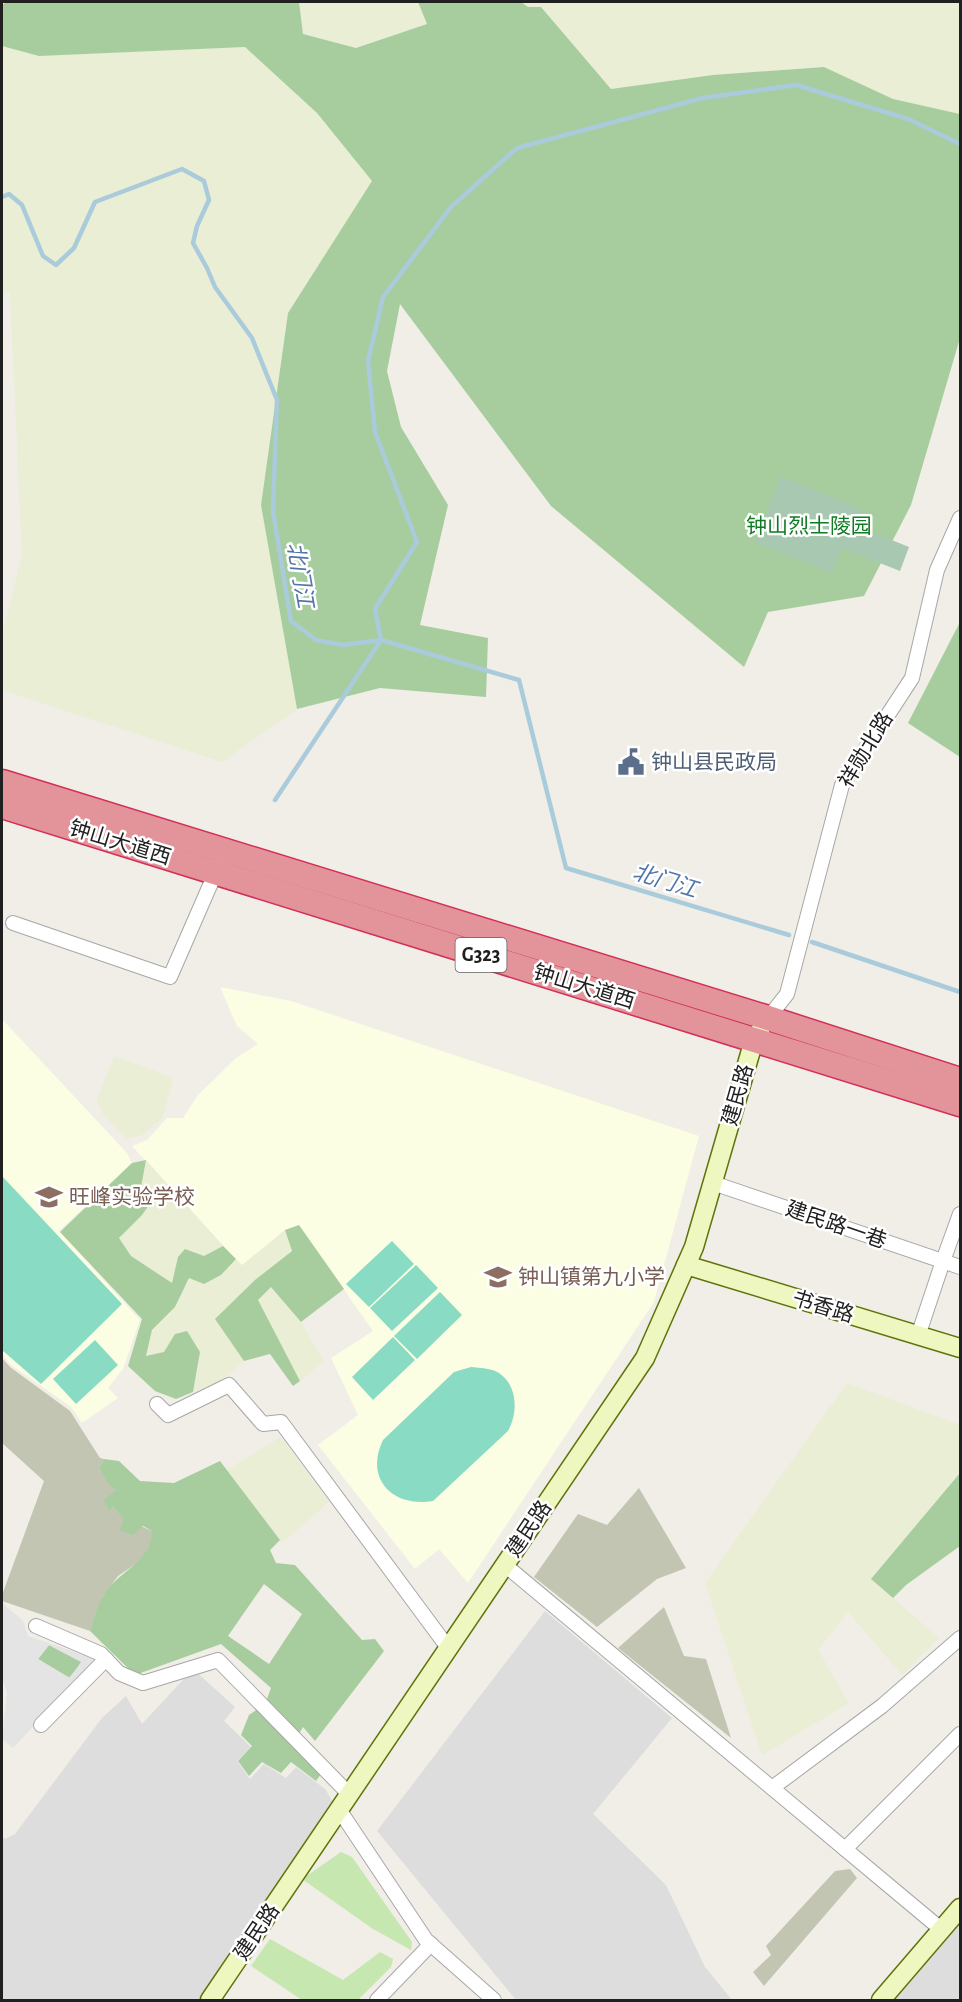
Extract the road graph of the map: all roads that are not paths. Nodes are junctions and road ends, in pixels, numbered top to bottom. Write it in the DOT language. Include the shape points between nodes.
graph roads {
  1 [pos="960,518"];
  2 [pos="2,782"];
  3 [pos="2,806"];
  4 [pos="220,862"];
  5 [pos="13,923"];
  6 [pos="768,1018"];
  7 [pos="754,1040"];
  8 [pos="960,1080"];
  9 [pos="960,1104"];
  10 [pos="712,1184"];
  11 [pos="960,1214"];
  12 [pos="943,1261"];
  13 [pos="686,1265"];
  14 [pos="960,1267"];
  15 [pos="918,1336"];
  16 [pos="960,1348"];
  17 [pos="157,1404"];
  18 [pos="505,1565"];
  19 [pos="36,1626"];
  20 [pos="960,1638"];
  21 [pos="449,1649"];
  22 [pos="106,1659"];
  23 [pos="41,1725"];
  24 [pos="960,1734"];
  25 [pos="772,1788"];
  26 [pos="350,1795"];
  27 [pos="339,1811"];
  28 [pos="845,1849"];
  29 [pos="960,1908"];
  30 [pos="942,1930"];
  31 [pos="431,1944"];
  32 [pos="210,2001"];
  33 [pos="377,2001"];
  34 [pos="494,2001"];
  35 [pos="881,2001"];
  1 -- 6 [label="street, 祥勋北路" via="937,570 912,678 842,785 787,994"];
  2 -- 4 [label="highway, 钟山大道西 / G323"];
  3 -- 4 [label="highway, 钟山大道西 / G323"];
  4 -- 5 [label="street" via="170,977"];
  4 -- 6 [label="highway, 钟山大道西 / G323"];
  4 -- 7 [label="highway, 钟山大道西 / G323"];
  6 -- 7 [label="street, 建民路"];
  6 -- 8 [label="highway, 钟山大道西 / G323"];
  7 -- 9 [label="highway, 钟山大道西 / G323"];
  7 -- 10 [label="street, 建民路"];
  10 -- 12 [label="street, 建民路一巷"];
  10 -- 13 [label="street, 建民路"];
  11 -- 12 [label="street"];
  12 -- 14 [label="street, 建民路一巷"];
  12 -- 15 [label="street"];
  13 -- 15 [label="street, 书香路"];
  13 -- 18 [label="street, 建民路" via="645,1358"];
  15 -- 16 [label="street, 书香路"];
  17 -- 21 [label="street" via="168,1415 229,1385 263,1424 281,1422"];
  18 -- 21 [label="street, 建民路"];
  18 -- 25 [label="street"];
  19 -- 22 [label="street"];
  20 -- 25 [label="street" via="882,1706"];
  21 -- 26 [label="street, 建民路"];
  22 -- 23 [label="street"];
  22 -- 26 [label="street" via="119,1673 143,1683 218,1660"];
  24 -- 28 [label="street"];
  25 -- 28 [label="street"];
  26 -- 27 [label="street, 建民路"];
  27 -- 31 [label="street"];
  27 -- 32 [label="street, 建民路"];
  28 -- 30 [label="street"];
  29 -- 30 [label="street"];
  30 -- 35 [label="street"];
  31 -- 33 [label="street"];
  31 -- 34 [label="street"];
}
